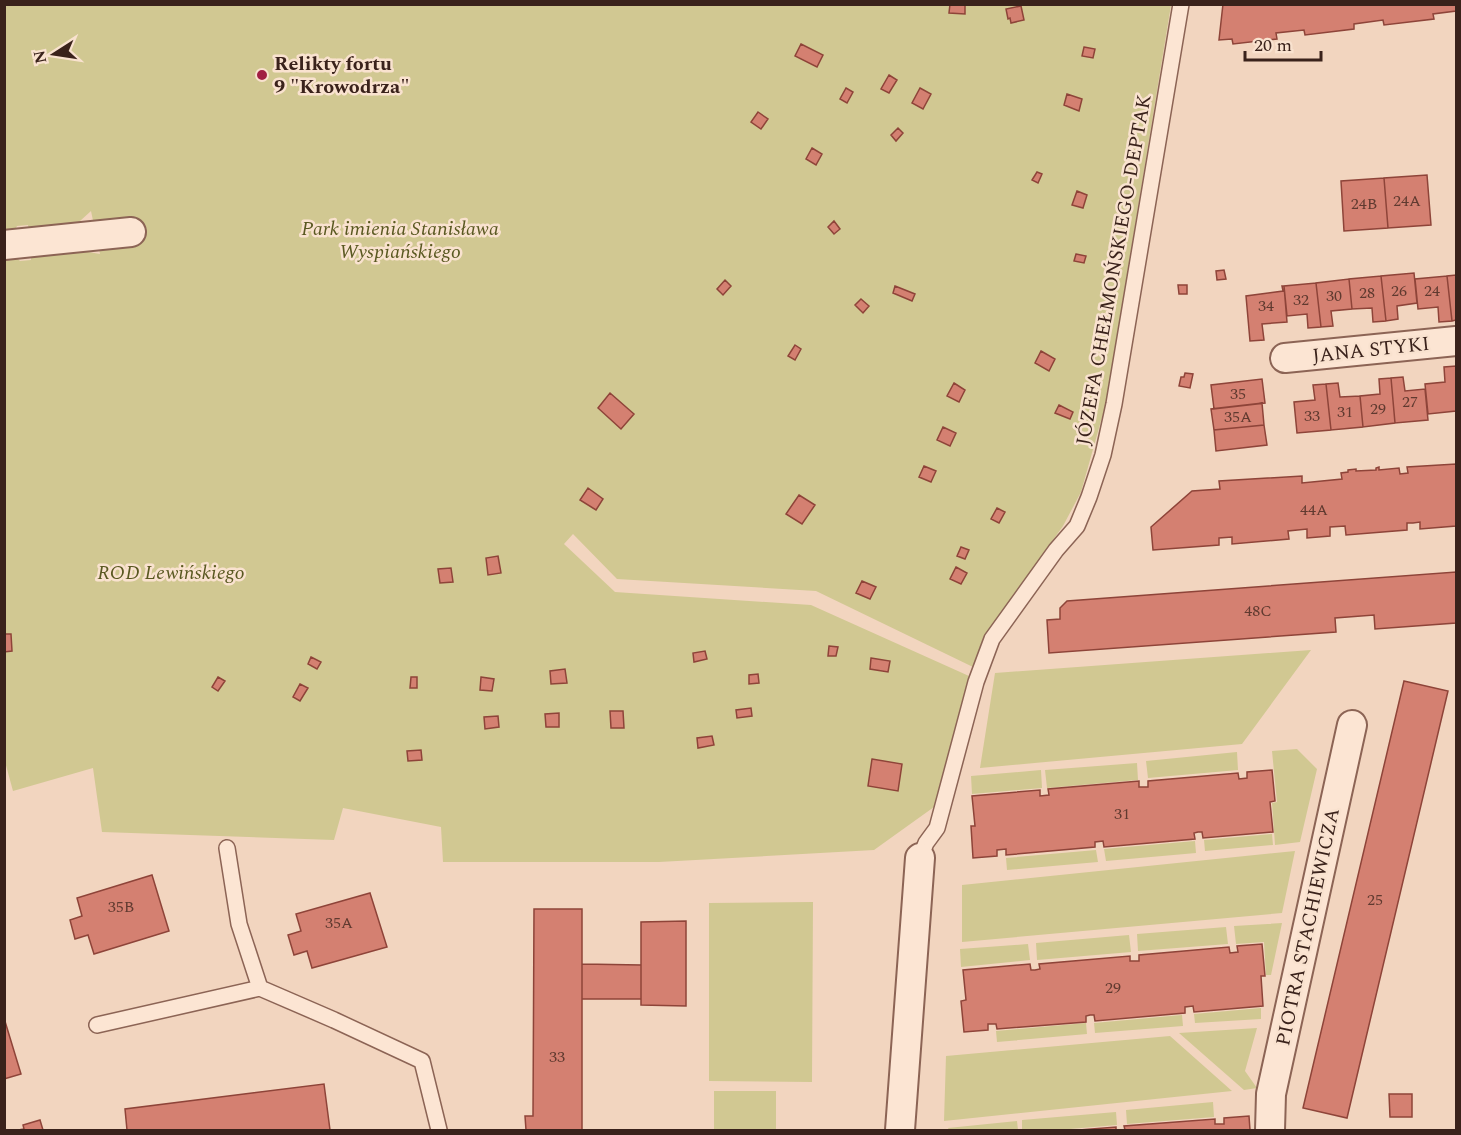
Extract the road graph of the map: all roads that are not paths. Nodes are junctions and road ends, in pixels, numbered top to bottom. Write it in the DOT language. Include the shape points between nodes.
graph roads {
  1 [pos="1181,4"];
  2 [pos="131,232"];
  3 [pos="4,245"];
  4 [pos="1456,341"];
  5 [pos="1285,358"];
  6 [pos="1352,725"];
  7 [pos="227,848"];
  8 [pos="920,858"];
  9 [pos="260,988"];
  10 [pos="97,1025"];
  11 [pos="439,1131"];
  12 [pos="900,1131"];
  13 [pos="1270,1131"];
  1 -- 8 [label="lane, JÓZEFA CHEŁMOŃSKIEGO-DEPTAK" via="1114,404 1100,463 1077,526 992,639 976,682 937,828"];
  2 -- 3 [label="street"];
  4 -- 5 [label="street, JANA STYKI"];
  6 -- 13 [label="street, PIOTRA STACHIEWICZA" via="1271,1094"];
  7 -- 9 [label="lane" via="239,924"];
  8 -- 12 [label="street"];
  9 -- 10 [label="lane"];
  9 -- 11 [label="lane" via="422,1061"];
}
